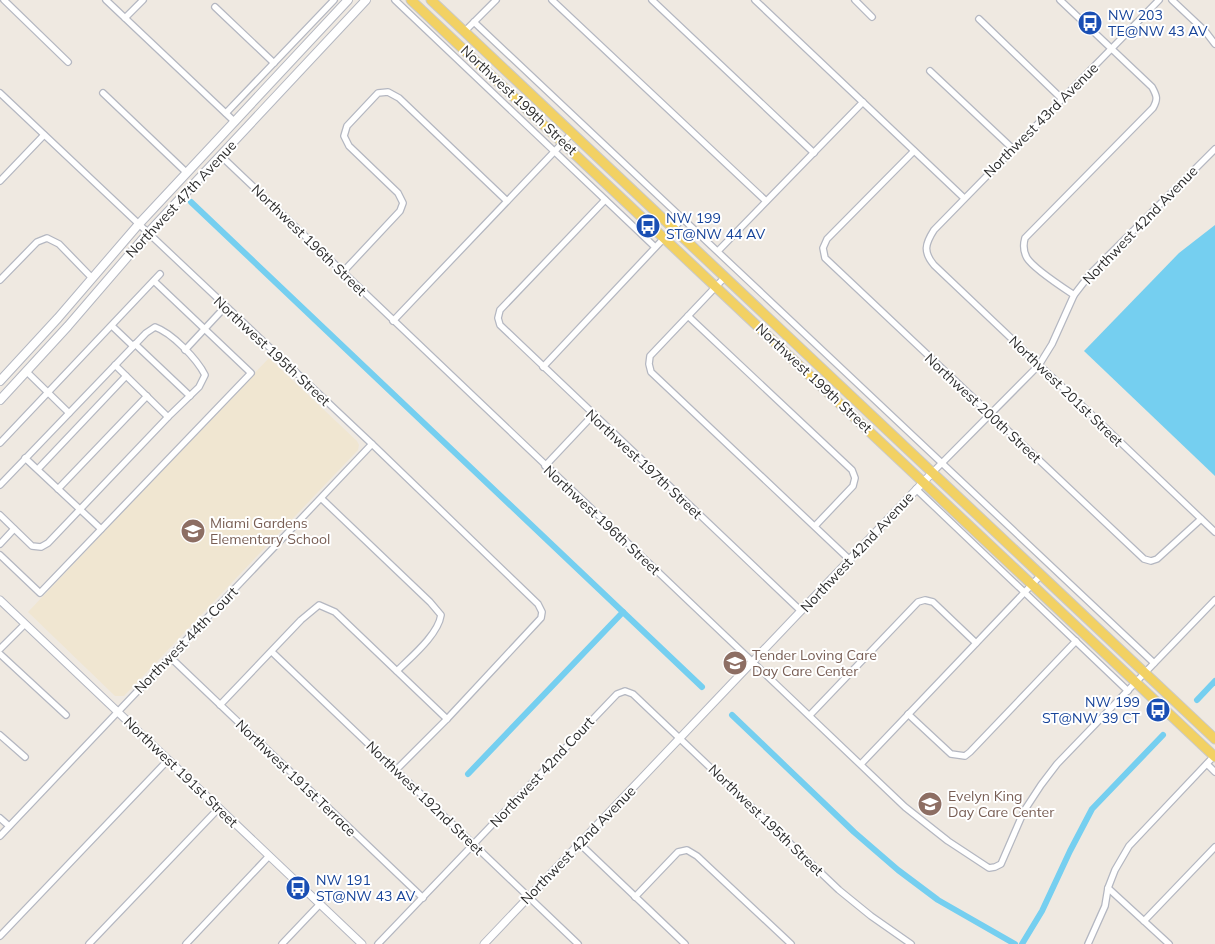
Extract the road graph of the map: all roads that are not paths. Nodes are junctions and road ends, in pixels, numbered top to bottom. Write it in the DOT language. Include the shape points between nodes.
graph roads {
  1 [pos="4,0"];
  2 [pos="106,0"];
  3 [pos="143,0"];
  4 [pos="334,0"];
  5 [pos="348,0"];
  6 [pos="366,0"];
  7 [pos="395,0"];
  8 [pos="412,0"];
  9 [pos="431,0"];
  10 [pos="496,0"];
  11 [pos="552,0"];
  12 [pos="652,0"];
  13 [pos="755,0"];
  14 [pos="855,0"];
  15 [pos="1159,0"];
  16 [pos="1172,0"];
  17 [pos="1063,1"];
  18 [pos="214,7"];
  19 [pos="872,16"];
  20 [pos="125,18"];
  21 [pos="979,19"];
  22 [pos="474,22"];
  23 [pos="465,31"];
  24 [pos="1215,44"];
  25 [pos="1112,48"];
  26 [pos="68,62"];
  27 [pos="274,63"];
  28 [pos="930,71"];
  29 [pos="0,93"];
  30 [pos="103,93"];
  31 [pos="1062,99"];
  32 [pos="863,102"];
  33 [pos="226,113"];
  34 [pos="235,122"];
  35 [pos="572,133"];
  36 [pos="44,135"];
  37 [pos="235,140"];
  38 [pos="564,142"];
  39 [pos="1013,149"];
  40 [pos="1215,149"];
  41 [pos="555,151"];
  42 [pos="914,151"];
  43 [pos="814,152"];
  44 [pos="221,156"];
  45 [pos="187,173"];
  46 [pos="0,181"];
  47 [pos="964,198"];
  48 [pos="605,200"];
  49 [pos="507,201"];
  50 [pos="766,201"];
  51 [pos="683,218"];
  52 [pos="138,224"];
  53 [pos="673,228"];
  54 [pos="148,233"];
  55 [pos="665,237"];
  56 [pos="926,243"];
  57 [pos="655,247"];
  58 [pos="718,251"];
  59 [pos="342,272"];
  60 [pos="160,274"];
  61 [pos="725,277"];
  62 [pos="92,278"];
  63 [pos="0,280"];
  64 [pos="154,281"];
  65 [pos="716,286"];
  66 [pos="1074,295"];
  67 [pos="225,307"];
  68 [pos="688,316"];
  69 [pos="393,321"];
  70 [pos="112,326"];
  71 [pos="205,329"];
  72 [pos="134,345"];
  73 [pos="30,349"];
  74 [pos="184,350"];
  75 [pos="115,365"];
  76 [pos="1039,365"];
  77 [pos="543,367"];
  78 [pos="27,372"];
  79 [pos="126,376"];
  80 [pos="0,381"];
  81 [pos="48,392"];
  82 [pos="147,396"];
  83 [pos="189,397"];
  84 [pos="0,400"];
  85 [pos="69,413"];
  86 [pos="593,415"];
  87 [pos="990,415"];
  88 [pos="168,417"];
  89 [pos="0,443"];
  90 [pos="372,444"];
  91 [pos="26,458"];
  92 [pos="942,463"];
  93 [pos="545,466"];
  94 [pos="38,469"];
  95 [pos="932,473"];
  96 [pos="924,482"];
  97 [pos="0,485"];
  98 [pos="58,489"];
  99 [pos="916,489"];
  100 [pos="322,499"];
  101 [pos="80,510"];
  102 [pos="0,515"];
  103 [pos="1201,519"];
  104 [pos="815,526"];
  105 [pos="14,529"];
  106 [pos="101,529"];
  107 [pos="1215,532"];
  108 [pos="0,544"];
  109 [pos="0,555"];
  110 [pos="850,560"];
  111 [pos="1041,575"];
  112 [pos="1032,584"];
  113 [pos="1024,593"];
  114 [pos="0,600"];
  115 [pos="1215,600"];
  116 [pos="801,611"];
  117 [pos="25,624"];
  118 [pos="1076,641"];
  119 [pos="976,644"];
  120 [pos="0,650"];
  121 [pos="272,652"];
  122 [pos="0,654"];
  123 [pos="170,657"];
  124 [pos="752,662"];
  125 [pos="1154,664"];
  126 [pos="396,671"];
  127 [pos="1145,673"];
  128 [pos="1136,682"];
  129 [pos="1128,690"];
  130 [pos="625,691"];
  131 [pos="220,705"];
  132 [pos="118,712"];
  133 [pos="908,714"];
  134 [pos="66,715"];
  135 [pos="810,715"];
  136 [pos="447,719"];
  137 [pos="0,735"];
  138 [pos="680,739"];
  139 [pos="1215,739"];
  140 [pos="1215,756"];
  141 [pos="24,757"];
  142 [pos="168,760"];
  143 [pos="861,764"];
  144 [pos="1207,764"];
  145 [pos="396,770"];
  146 [pos="1215,772"];
  147 [pos="219,808"];
  148 [pos="0,818"];
  149 [pos="9,826"];
  150 [pos="0,836"];
  151 [pos="580,844"];
  152 [pos="473,845"];
  153 [pos="1215,847"];
  154 [pos="269,856"];
  155 [pos="1108,888"];
  156 [pos="529,897"];
  157 [pos="636,897"];
  158 [pos="423,898"];
  159 [pos="320,904"];
  160 [pos="1144,921"];
  161 [pos="0,936"];
  162 [pos="90,944"];
  163 [pos="186,944"];
  164 [pos="282,944"];
  165 [pos="362,944"];
  166 [pos="378,944"];
  167 [pos="484,944"];
  168 [pos="578,944"];
  169 [pos="685,944"];
  170 [pos="791,944"];
  171 [pos="911,944"];
  172 [pos="1088,944"];
  173 [pos="1169,944"];
  1 -- 26 [label="street"];
  2 -- 20 [label="street"];
  3 -- 20 [label="street"];
  4 -- 27 [label="street"];
  5 -- 34 [label="main road, Northwest 47th Avenue"];
  6 -- 37 [label="main road, Northwest 47th Avenue"];
  7 -- 41 [label="street"];
  8 -- 38 [label="main road, Northwest 199th Street"];
  9 -- 23 [label="main road, Northwest 199th Street"];
  10 -- 22 [label="street"];
  11 -- 50 [label="street"];
  12 -- 43 [label="street"];
  13 -- 32 [label="street"];
  14 -- 19 [label="street"];
  15 -- 25 [label="street, Northwest 43rd Avenue"];
  16 -- 24 [label="street"];
  17 -- 25 [label="street"];
  18 -- 27 [label="street"];
  20 -- 33 [label="street"];
  21 -- 31 [label="street"];
  22 -- 23 [label="street"];
  22 -- 51 [label="street"];
  23 -- 35 [label="main road, Northwest 199th Street"];
  25 -- 31 [label="street, Northwest 43rd Avenue"];
  25 -- 66 [label="street" via="1152,87 1157,100 1153,108 1025,238 1023,247 1027,258"];
  27 -- 33 [label="street"];
  28 -- 39 [label="street"];
  29 -- 36 [label="street, Northwest 195th Street"];
  30 -- 45 [label="street"];
  31 -- 39 [label="street, Northwest 43rd Avenue"];
  32 -- 42 [label="street"];
  32 -- 43 [label="street"];
  33 -- 34 [label="street"];
  34 -- 37 [label="main road" via="238,129"];
  34 -- 45 [label="main road, Northwest 47th Avenue"];
  35 -- 38 [label="street"];
  35 -- 53 [label="main road, Northwest 199th Street"];
  36 -- 46 [label="street"];
  36 -- 52 [label="street, Northwest 195th Street"];
  37 -- 44 [label="main road, Northwest 47th Avenue"];
  38 -- 41 [label="street"];
  38 -- 55 [label="main road, Northwest 199th Street"];
  39 -- 47 [label="street, Northwest 43rd Avenue"];
  40 -- 66 [label="street, Northwest 42nd Avenue" via="1091,273"];
  41 -- 48 [label="street"];
  41 -- 49 [label="street"];
  42 -- 47 [label="street"];
  42 -- 87 [label="street, Northwest 200th Street" via="827,239 823,248 825,258"];
  43 -- 50 [label="street"];
  44 -- 54 [label="main road, Northwest 47th Avenue"];
  44 -- 59 [label="street, Northwest 196th Street"];
  45 -- 52 [label="main road, Northwest 47th Avenue"];
  47 -- 56 [label="street, Northwest 43rd Avenue"];
  48 -- 57 [label="street"];
  48 -- 77 [label="street, Northwest 197th Street" via="500,310 500,325"];
  49 -- 59 [label="street" via="399,98 388,92 378,93 347,126 344,136 349,146 398,193 403,203 400,212"];
  49 -- 69 [label="street"];
  50 -- 58 [label="street"];
  51 -- 53 [label="street"];
  51 -- 58 [label="street"];
  52 -- 54 [label="street, Northwest 195th Street"];
  52 -- 62 [label="main road, Northwest 47th Avenue"];
  53 -- 55 [label="street"];
  53 -- 61 [label="main road, Northwest 199th Street"];
  54 -- 67 [label="street, Northwest 195th Street"];
  54 -- 78 [label="main road, Northwest 47th Avenue"];
  55 -- 57 [label="street"];
  55 -- 65 [label="main road, Northwest 199th Street"];
  56 -- 76 [label="street, Northwest 201st Street" via="929,259 934,265"];
  57 -- 77 [label="street"];
  58 -- 92 [label="street"];
  59 -- 69 [label="street, Northwest 196th Street"];
  60 -- 64 [label="street"];
  61 -- 65 [label="street"];
  61 -- 95 [label="main road, Northwest 199th Street"];
  62 -- 63 [label="street" via="59,244 46,238 37,242"];
  62 -- 73 [label="main road, Northwest 47th Avenue"];
  64 -- 70 [label="street"];
  64 -- 71 [label="street"];
  65 -- 68 [label="street"];
  65 -- 96 [label="main road, Northwest 199th Street"];
  66 -- 76 [label="street, Northwest 42nd Avenue"];
  67 -- 71 [label="street"];
  67 -- 90 [label="street, Northwest 195th Street"];
  68 -- 104 [label="street" via="650,356 651,372"];
  68 -- 104 [label="street" via="852,470 853,486"];
  69 -- 93 [label="street, Northwest 196th Street"];
  70 -- 72 [label="street"];
  70 -- 81 [label="street"];
  71 -- 74 [label="street"];
  71 -- 106 [label="street" via="251,373"];
  72 -- 74 [label="street" via="155,327 165,331"];
  72 -- 75 [label="street"];
  72 -- 83 [label="street"];
  73 -- 78 [label="main road"];
  73 -- 80 [label="main road, Northwest 47th Avenue"];
  74 -- 83 [label="street" via="200,365 205,375"];
  75 -- 79 [label="street"];
  75 -- 85 [label="street"];
  76 -- 87 [label="street, Northwest 42nd Avenue"];
  76 -- 103 [label="street, Northwest 201st Street"];
  77 -- 86 [label="street, Northwest 197th Street"];
  78 -- 81 [label="street"];
  78 -- 84 [label="main road, Northwest 47th Avenue"];
  79 -- 82 [label="street"];
  79 -- 94 [label="street"];
  81 -- 85 [label="street"];
  81 -- 89 [label="street"];
  82 -- 88 [label="street"];
  82 -- 98 [label="street"];
  83 -- 88 [label="street"];
  85 -- 91 [label="street"];
  86 -- 93 [label="street"];
  86 -- 116 [label="street, Northwest 197th Street"];
  87 -- 92 [label="street, Northwest 42nd Avenue"];
  87 -- 103 [label="street, Northwest 200th Street" via="1144,559 1157,559"];
  88 -- 101 [label="street"];
  90 -- 100 [label="street, Northwest 44th Court"];
  90 -- 136 [label="street, Northwest 195th Street" via="538,604 542,612 541,618"];
  91 -- 94 [label="street"];
  91 -- 97 [label="street"];
  92 -- 95 [label="street, Northwest 42nd Avenue"];
  92 -- 125 [label="street"];
  93 -- 124 [label="street, Northwest 196th Street"];
  94 -- 98 [label="street"];
  95 -- 96 [label="street, Northwest 42nd Avenue"];
  95 -- 111 [label="main road, Northwest 199th Street"];
  96 -- 99 [label="street, Northwest 42nd Avenue"];
  96 -- 112 [label="main road, Northwest 199th Street"];
  98 -- 101 [label="street"];
  99 -- 110 [label="street, Northwest 42nd Avenue"];
  99 -- 113 [label="street"];
  100 -- 123 [label="street, Northwest 44th Court"];
  100 -- 126 [label="street" via="441,615 440,624 424,644"];
  101 -- 105 [label="street" via="41,547 32,546"];
  101 -- 106 [label="street"];
  102 -- 105 [label="street"];
  103 -- 107 [label="street, Northwest 201st Street"];
  104 -- 110 [label="street"];
  105 -- 108 [label="street"];
  106 -- 109 [label="street" via="40,593"];
  110 -- 116 [label="street, Northwest 42nd Avenue"];
  111 -- 112 [label="street"];
  111 -- 127 [label="main road, Northwest 199th Street"];
  112 -- 113 [label="street"];
  112 -- 128 [label="main road, Northwest 199th Street"];
  113 -- 118 [label="street"];
  113 -- 119 [label="street"];
  114 -- 117 [label="street, Northwest 191st Street"];
  115 -- 125 [label="street"];
  116 -- 124 [label="street, Northwest 42nd Avenue"];
  117 -- 120 [label="street"];
  117 -- 132 [label="street, Northwest 191st Street"];
  118 -- 129 [label="street"];
  118 -- 133 [label="street" via="965,756 951,754"];
  119 -- 133 [label="street"];
  119 -- 135 [label="street" via="933,602 918,602"];
  121 -- 126 [label="street" via="319,605 335,612"];
  121 -- 131 [label="street"];
  121 -- 145 [label="street, Northwest 192nd Street"];
  122 -- 134 [label="street"];
  123 -- 131 [label="street, Northwest 191st Terrace"];
  123 -- 132 [label="street, Northwest 44th Court"];
  124 -- 135 [label="street, Northwest 196th Street"];
  124 -- 138 [label="street, Northwest 42nd Avenue"];
  125 -- 127 [label="street"];
  126 -- 136 [label="street"];
  127 -- 128 [label="street"];
  127 -- 139 [label="main road, Northwest 199th Street"];
  128 -- 129 [label="street"];
  128 -- 140 [label="main road, Northwest 199th Street"];
  129 -- 143 [label="street, Northwest 196th Street" via="1041,785 1024,811 1005,858 995,868 982,864 948,841 905,807"];
  130 -- 138 [label="street, Northwest 195th Street" via="633,694"];
  130 -- 152 [label="street, Northwest 42nd Court" via="617,694"];
  131 -- 158 [label="street, Northwest 191st Terrace"];
  132 -- 142 [label="street, Northwest 191st Street"];
  132 -- 149 [label="street, Northwest 44th Court"];
  133 -- 143 [label="street"];
  135 -- 143 [label="street, Northwest 196th Street"];
  136 -- 145 [label="street"];
  137 -- 141 [label="street"];
  138 -- 151 [label="street, Northwest 42nd Avenue"];
  138 -- 171 [label="street, Northwest 195th Street" via="839,890"];
  140 -- 144 [label="street"];
  142 -- 147 [label="street, Northwest 191st Street"];
  142 -- 161 [label="street"];
  144 -- 146 [label="street"];
  144 -- 155 [label="street" via="1129,846"];
  145 -- 152 [label="street, Northwest 192nd Street"];
  147 -- 154 [label="street, Northwest 191st Street"];
  147 -- 162 [label="street"];
  148 -- 149 [label="street"];
  149 -- 150 [label="street, Northwest 44th Court"];
  151 -- 156 [label="street, Northwest 42nd Avenue"];
  151 -- 157 [label="street"];
  152 -- 156 [label="street, Northwest 192nd Street"];
  152 -- 158 [label="street, Northwest 42nd Court"];
  153 -- 160 [label="street"];
  154 -- 159 [label="street, Northwest 191st Street"];
  154 -- 163 [label="street"];
  155 -- 160 [label="street"];
  155 -- 172 [label="street" via="1106,906"];
  156 -- 167 [label="street, Northwest 42nd Avenue"];
  156 -- 168 [label="street, Northwest 192nd Street"];
  157 -- 169 [label="street"];
  157 -- 170 [label="street" via="678,852 687,850 698,856"];
  158 -- 166 [label="street, Northwest 42nd Court"];
  159 -- 164 [label="street"];
  159 -- 165 [label="street, Northwest 191st Street"];
  160 -- 173 [label="street"];
}
